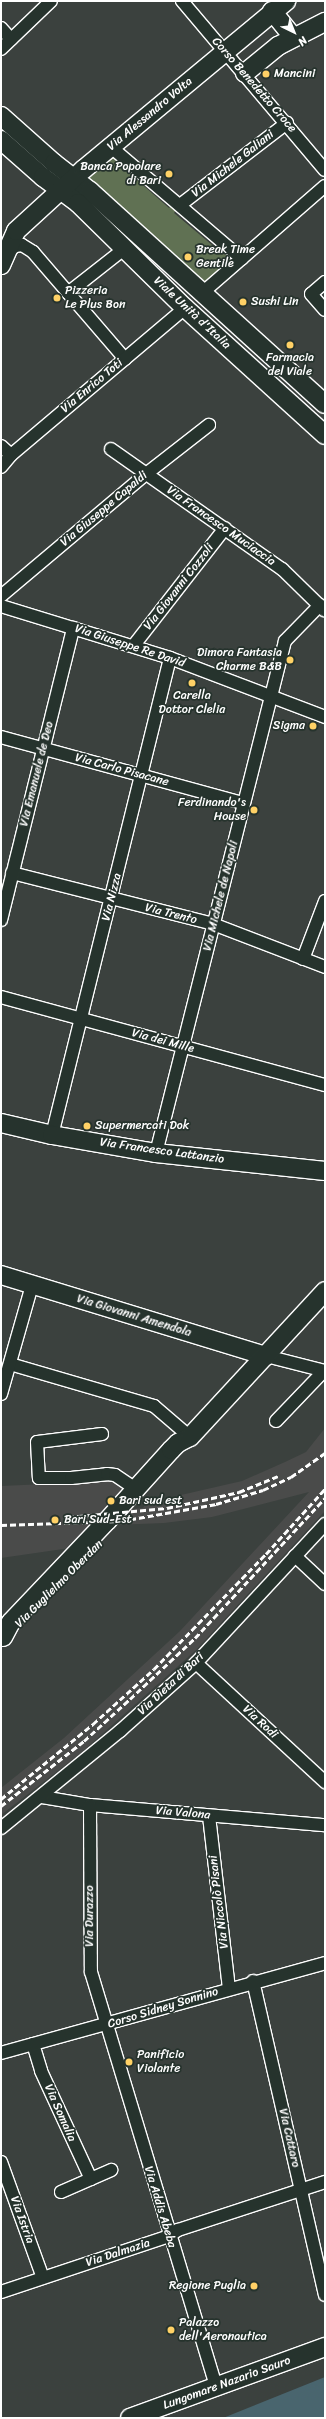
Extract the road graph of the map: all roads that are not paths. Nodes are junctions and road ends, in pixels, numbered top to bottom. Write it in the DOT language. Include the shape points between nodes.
graph roads {
  1 [pos="182,1"];
  2 [pos="46,2"];
  3 [pos="279,6"];
  4 [pos="325,22"];
  5 [pos="1,28"];
  6 [pos="293,37"];
  7 [pos="11,39"];
  8 [pos="1,49"];
  9 [pos="225,50"];
  10 [pos="245,73"];
  11 [pos="1,116"];
  12 [pos="287,123"];
  13 [pos="1,140"];
  14 [pos="111,147"];
  15 [pos="325,170"];
  16 [pos="75,178"];
  17 [pos="325,186"];
  18 [pos="61,191"];
  19 [pos="180,205"];
  20 [pos="124,249"];
  21 [pos="3,259"];
  22 [pos="242,259"];
  23 [pos="325,282"];
  24 [pos="68,292"];
  25 [pos="201,294"];
  26 [pos="185,308"];
  27 [pos="325,310"];
  28 [pos="125,359"];
  29 [pos="276,360"];
  30 [pos="261,376"];
  31 [pos="325,404"];
  32 [pos="209,426"];
  33 [pos="325,435"];
  34 [pos="1,446"];
  35 [pos="111,448"];
  36 [pos="11,455"];
  37 [pos="1,467"];
  38 [pos="146,474"];
  39 [pos="225,528"];
  40 [pos="1,596"];
  41 [pos="1,606"];
  42 [pos="322,608"];
  43 [pos="73,628"];
  44 [pos="134,646"];
  45 [pos="170,658"];
  46 [pos="271,698"];
  47 [pos="325,717"];
  48 [pos="1,737"];
  49 [pos="43,749"];
  50 [pos="142,776"];
  51 [pos="244,803"];
  52 [pos="12,873"];
  53 [pos="112,899"];
  54 [pos="325,901"];
  55 [pos="1,920"];
  56 [pos="214,924"];
  57 [pos="304,959"];
  58 [pos="325,967"];
  59 [pos="1,998"];
  60 [pos="81,1020"];
  61 [pos="183,1047"];
  62 [pos="325,1084"];
  63 [pos="1,1123"];
  64 [pos="52,1135"];
  65 [pos="156,1153"];
  66 [pos="325,1171"];
  67 [pos="1,1275"];
  68 [pos="32,1285"];
  69 [pos="325,1291"];
  70 [pos="266,1356"];
  71 [pos="10,1364"];
  72 [pos="324,1371"];
  73 [pos="1,1394"];
  74 [pos="276,1421"];
  75 [pos="102,1434"];
  76 [pos="190,1437"];
  77 [pos="136,1489"];
  78 [pos="325,1524"];
  79 [pos="295,1556"];
  80 [pos="325,1584"];
  81 [pos="2,1638"];
  82 [pos="196,1663"];
  83 [pos="325,1782"];
  84 [pos="42,1796"];
  85 [pos="90,1805"];
  86 [pos="209,1816"];
  87 [pos="324,1825"];
  88 [pos="1,1828"];
  89 [pos="325,1963"];
  90 [pos="253,1981"];
  91 [pos="229,1988"];
  92 [pos="105,2026"];
  93 [pos="33,2044"];
  94 [pos="1,2053"];
  95 [pos="1,2162"];
  96 [pos="111,2170"];
  97 [pos="91,2179"];
  98 [pos="325,2182"];
  99 [pos="300,2190"];
  100 [pos="61,2192"];
  101 [pos="169,2236"];
  102 [pos="43,2278"];
  103 [pos="1,2292"];
  104 [pos="325,2295"];
  105 [pos="325,2347"];
  106 [pos="216,2387"];
  107 [pos="130,2418"];
  1 -- 9 [label="street, Corso Benedetto Croce"];
  2 -- 7 [label="street"];
  3 -- 6 [label="main road"];
  3 -- 9 [label="main road, Via Alessandro Volta"];
  4 -- 6 [label="main road"];
  5 -- 7 [label="street"];
  6 -- 10 [label="main road"];
  7 -- 8 [label="street"];
  9 -- 10 [label="street, Corso Benedetto Croce"];
  9 -- 14 [label="main road, Via Alessandro Volta"];
  10 -- 12 [label="street, Corso Benedetto Croce"];
  11 -- 16 [label="main road, Viale Unità d'Italia"];
  12 -- 15 [label="street, Corso Benedetto Croce"];
  12 -- 19 [label="street, Via Michele Galiani"];
  13 -- 18 [label="main road, Viale Unità d'Italia"];
  14 -- 16 [label="main road, Via Alessandro Volta"];
  14 -- 19 [label="street"];
  16 -- 18 [label="main road, Via Alessandro Volta"];
  16 -- 25 [label="main road, Viale Unità d'Italia"];
  17 -- 22 [label="street"];
  18 -- 20 [label="main road, Viale Unità d'Italia" via="78,203"];
  18 -- 21 [label="main road, Via Alessandro Volta" via="16,231"];
  19 -- 22 [label="street"];
  20 -- 24 [label="street"];
  20 -- 26 [label="main road, Viale Unità d'Italia"];
  21 -- 24 [label="street" via="15,246 26,247"];
  22 -- 25 [label="street"];
  23 -- 27 [label="street" via="311,294"];
  24 -- 28 [label="street"];
  25 -- 29 [label="main road, Viale Unità d'Italia"];
  26 -- 28 [label="street, Via Enrico Toti"];
  26 -- 30 [label="main road, Viale Unità d'Italia"];
  28 -- 36 [label="street, Via Enrico Toti"];
  29 -- 30 [label="main road" via="266,366"];
  29 -- 31 [label="main road, Viale Unità d'Italia"];
  30 -- 33 [label="main road, Viale Unità d'Italia"];
  32 -- 38 [label="street, Via Giuseppe Capaldi"];
  34 -- 36 [label="street"];
  35 -- 38 [label="street, Via Francesco Muciaccia"];
  36 -- 37 [label="street, Via Enrico Toti"];
  38 -- 39 [label="street, Via Francesco Muciaccia"];
  38 -- 40 [label="street, Via Giuseppe Capaldi"];
  39 -- 42 [label="street, Via Francesco Muciaccia" via="282,569"];
  39 -- 44 [label="street, Via Giovanni Cozzoli"];
  41 -- 43 [label="street, Via Giuseppe Re David"];
  42 -- 46 [label="street, Via Michele de Napoli" via="285,640"];
  43 -- 44 [label="street, Via Giuseppe Re David"];
  43 -- 49 [label="street, Via Emanuele de Deo"];
  44 -- 45 [label="street, Via Giuseppe Re David"];
  45 -- 46 [label="street, Via Giuseppe Re David"];
  45 -- 50 [label="street, Via Nizza"];
  46 -- 47 [label="street, Via Giuseppe Re David"];
  46 -- 51 [label="street, Via Michele de Napoli"];
  48 -- 49 [label="street, Via Carlo Pisacane"];
  49 -- 50 [label="street, Via Carlo Pisacane"];
  49 -- 52 [label="street, Via Emanuele de Deo"];
  50 -- 51 [label="street, Via Carlo Pisacane"];
  50 -- 53 [label="street, Via Nizza"];
  51 -- 56 [label="street, Via Michele de Napoli"];
  52 -- 53 [label="street, Via Trento"];
  52 -- 55 [label="street, Via Emanuele de Deo"];
  53 -- 56 [label="street, Via Trento"];
  53 -- 60 [label="street, Via Nizza"];
  54 -- 57 [label="street"];
  56 -- 57 [label="street, Via Trento"];
  56 -- 61 [label="street, Via Michele de Napoli"];
  57 -- 58 [label="street, Via Trento"];
  59 -- 60 [label="street, Via dei Mille"];
  60 -- 61 [label="street, Via dei Mille"];
  60 -- 64 [label="street, Via Nizza"];
  61 -- 62 [label="street, Via dei Mille"];
  61 -- 65 [label="street, Via Michele de Napoli"];
  63 -- 64 [label="main road, Via Francesco Lattanzio"];
  64 -- 65 [label="main road, Via Francesco Lattanzio"];
  65 -- 66 [label="main road, Via Francesco Lattanzio"];
  67 -- 68 [label="main road, Via Giovanni Amendola"];
  68 -- 70 [label="main road, Via Giovanni Amendola"];
  68 -- 71 [label="street"];
  69 -- 70 [label="main road, Via Guglielmo Oberdan"];
  70 -- 72 [label="street"];
  70 -- 76 [label="main road, Via Guglielmo Oberdan"];
  71 -- 73 [label="street"];
  71 -- 76 [label="street" via="154,1406"];
  72 -- 74 [label="street"];
  75 -- 77 [label="street" via="37,1442 39,1478 116,1475"];
  76 -- 77 [label="main road, Via Guglielmo Oberdan" via="178,1443"];
  76 -- 81 [label="main road, Via Guglielmo Oberdan" via="180,1458 79,1566 18,1628"];
  77 -- 81 [label="main road, Via Guglielmo Oberdan" via="11,1622"];
  78 -- 79 [label="street, Via Dieta di Bari"];
  79 -- 80 [label="street"];
  79 -- 82 [label="street, Via Dieta di Bari"];
  82 -- 83 [label="street, Via Rodi"];
  82 -- 84 [label="street, Via Dieta di Bari"];
  84 -- 85 [label="street, Via Valona"];
  84 -- 88 [label="street, Via Dieta di Bari"];
  85 -- 86 [label="street, Via Valona"];
  85 -- 92 [label="street, Via Durazzo" via="91,1972"];
  86 -- 87 [label="street, Via Valona"];
  86 -- 91 [label="street, Via Niccolò Pisani"];
  89 -- 90 [label="street, Corso Sidney Sonnino"];
  90 -- 91 [label="street, Corso Sidney Sonnino"];
  90 -- 99 [label="street, Via Cattaro"];
  91 -- 92 [label="street, Corso Sidney Sonnino"];
  92 -- 93 [label="street, Corso Sidney Sonnino"];
  92 -- 101 [label="street, Via Addis Abeba"];
  93 -- 94 [label="street, Corso Sidney Sonnino"];
  93 -- 97 [label="street, Via Somalia" via="41,2071"];
  95 -- 102 [label="street, Via Istria"];
  96 -- 97 [label="street"];
  97 -- 100 [label="street"];
  98 -- 99 [label="street, Via Dalmazia"];
  99 -- 101 [label="street, Via Dalmazia" via="178,2230"];
  99 -- 104 [label="street, Via Cattaro"];
  101 -- 102 [label="street, Via Dalmazia"];
  101 -- 106 [label="street, Via Addis Abeba"];
  102 -- 103 [label="street, Via Dalmazia"];
  105 -- 106 [label="main road, Lungomare Nazario Sauro"];
  106 -- 107 [label="main road, Lungomare Nazario Sauro"];
}
